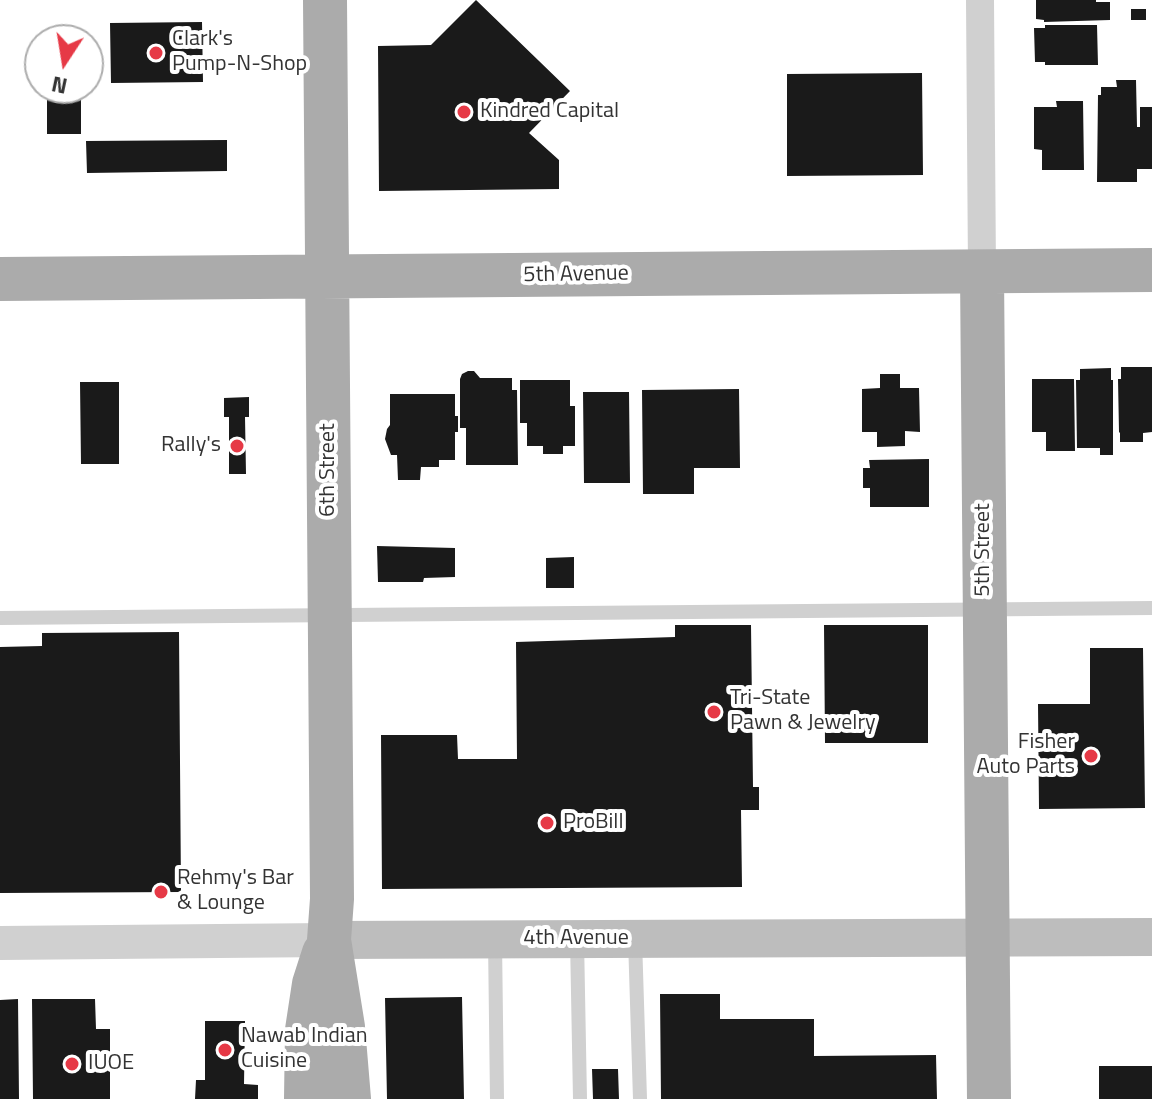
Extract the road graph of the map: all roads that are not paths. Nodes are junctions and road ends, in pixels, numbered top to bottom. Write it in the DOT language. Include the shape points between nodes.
graph roads {
  1 [pos="325,0"];
  2 [pos="980,0"];
  3 [pos="1152,270"];
  4 [pos="982,272"];
  5 [pos="327,278"];
  6 [pos="0,279"];
  7 [pos="1152,608"];
  8 [pos="984,609"];
  9 [pos="330,614"];
  10 [pos="0,618"];
  11 [pos="1152,937"];
  12 [pos="987,938"];
  13 [pos="495,939"];
  14 [pos="577,939"];
  15 [pos="635,939"];
  16 [pos="329,940"];
  17 [pos="0,943"];
  18 [pos="306,1099"];
  19 [pos="349,1099"];
  20 [pos="497,1099"];
  21 [pos="580,1099"];
  22 [pos="640,1099"];
  23 [pos="989,1099"];
  1 -- 5 [label="main road, 6th Street"];
  2 -- 4 [label="street, 5th Street"];
  3 -- 4 [label="main road, 5th Avenue"];
  4 -- 5 [label="main road, 5th Avenue"];
  4 -- 8 [label="main road, 5th Street"];
  5 -- 6 [label="main road, 5th Avenue"];
  5 -- 9 [label="main road, 6th Street"];
  7 -- 8 [label="lane"];
  8 -- 9 [label="lane"];
  8 -- 12 [label="main road, 5th Street"];
  9 -- 10 [label="lane"];
  9 -- 16 [label="main road, 6th Street"];
  11 -- 12 [label="main road, 4th Avenue"];
  12 -- 15 [label="main road, 4th Avenue"];
  12 -- 23 [label="main road, 5th Street"];
  13 -- 14 [label="main road, 4th Avenue"];
  13 -- 16 [label="main road, 4th Avenue"];
  13 -- 20 [label="lane"];
  14 -- 15 [label="main road, 4th Avenue"];
  14 -- 21 [label="lane"];
  15 -- 22 [label="lane"];
  16 -- 17 [label="street, 4th Avenue"];
  16 -- 18 [label="main road" via="314,984 307,1030"];
  16 -- 19 [label="main road"];
}
